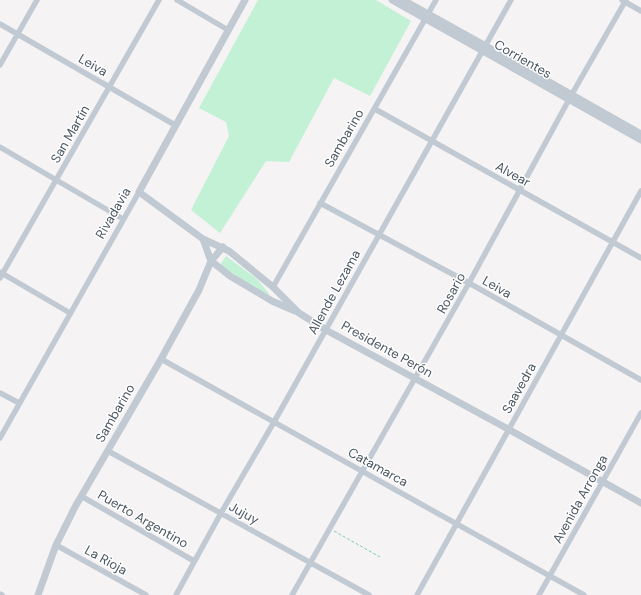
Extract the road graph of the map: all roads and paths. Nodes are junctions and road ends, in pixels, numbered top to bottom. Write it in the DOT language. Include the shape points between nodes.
graph roads {
  1 [pos="37,0"];
  2 [pos="160,0"];
  3 [pos="177,0"];
  4 [pos="245,0"];
  5 [pos="392,0"];
  6 [pos="403,0"];
  7 [pos="436,0"];
  8 [pos="512,0"];
  9 [pos="624,1"];
  10 [pos="641,11"];
  11 [pos="426,16"];
  12 [pos="0,24"];
  13 [pos="228,30"];
  14 [pos="18,34"];
  15 [pos="485,48"];
  16 [pos="0,65"];
  17 [pos="110,88"];
  18 [pos="571,97"];
  19 [pos="375,109"];
  20 [pos="175,126"];
  21 [pos="641,134"];
  22 [pos="641,140"];
  23 [pos="432,141"];
  24 [pos="0,147"];
  25 [pos="56,180"];
  26 [pos="520,190"];
  27 [pos="641,191"];
  28 [pos="139,192"];
  29 [pos="320,203"];
  30 [pos="123,219"];
  31 [pos="380,234"];
  32 [pos="203,240"];
  33 [pos="612,242"];
  34 [pos="223,248"];
  35 [pos="641,258"];
  36 [pos="211,261"];
  37 [pos="1,275"];
  38 [pos="469,283"];
  39 [pos="273,287"];
  40 [pos="70,313"];
  41 [pos="299,313"];
  42 [pos="326,330"];
  43 [pos="560,335"];
  44 [pos="160,359"];
  45 [pos="415,379"];
  46 [pos="641,380"];
  47 [pos="0,393"];
  48 [pos="19,404"];
  49 [pos="641,413"];
  50 [pos="274,422"];
  51 [pos="508,429"];
  52 [pos="0,438"];
  53 [pos="108,450"];
  54 [pos="362,471"];
  55 [pos="602,482"];
  56 [pos="81,496"];
  57 [pos="641,503"];
  58 [pos="221,513"];
  59 [pos="456,524"];
  60 [pos="330,529"];
  61 [pos="56,544"];
  62 [pos="380,557"];
  63 [pos="194,561"];
  64 [pos="311,563"];
  65 [pos="550,576"];
  66 [pos="38,595"];
  67 [pos="146,595"];
  68 [pos="176,595"];
  69 [pos="292,595"];
  70 [pos="369,595"];
  71 [pos="416,595"];
  72 [pos="539,595"];
  73 [pos="584,595"];
  1 -- 14 [label="street"];
  2 -- 17 [label="street, San Martín"];
  3 -- 13 [label="street"];
  4 -- 13 [label="street, Rivadavia"];
  5 -- 11 [label="street, Corrientes"];
  6 -- 11 [label="street, Corrientes"];
  7 -- 11 [label="street, Sambarino"];
  8 -- 15 [label="street, Allende Lezama"];
  9 -- 10 [label="street"];
  9 -- 18 [label="street, Rosario"];
  11 -- 15 [label="street, Corrientes"];
  11 -- 19 [label="street, Sambarino"];
  12 -- 14 [label="street, Leiva"];
  13 -- 20 [label="street, Rivadavia"];
  14 -- 16 [label="street"];
  14 -- 17 [label="street, Leiva"];
  15 -- 18 [label="street, Corrientes"];
  15 -- 23 [label="street, Allende Lezama"];
  17 -- 20 [label="street, Leiva"];
  17 -- 25 [label="street, San Martín"];
  18 -- 21 [label="street, Corrientes"];
  18 -- 22 [label="street, Corrientes"];
  18 -- 26 [label="street, Rosario"];
  19 -- 23 [label="street, Alvear"];
  19 -- 29 [label="street, Sambarino"];
  20 -- 28 [label="street, Rivadavia"];
  23 -- 26 [label="street, Alvear"];
  23 -- 31 [label="street, Allende Lezama"];
  24 -- 25 [label="street"];
  25 -- 30 [label="street"];
  25 -- 37 [label="street, San Martín"];
  26 -- 33 [label="street, Alvear"];
  26 -- 38 [label="street, Rosario"];
  27 -- 33 [label="street, Saavedra"];
  28 -- 30 [label="street, Rivadavia"];
  28 -- 32 [label="street, Presidente Perón"];
  29 -- 31 [label="street, Leiva"];
  29 -- 39 [label="street, Sambarino"];
  30 -- 40 [label="street, Rivadavia"];
  31 -- 38 [label="street, Leiva"];
  31 -- 42 [label="street, Allende Lezama"];
  32 -- 34 [label="street, Presidente Perón"];
  32 -- 36 [label="street"];
  33 -- 35 [label="street, Alvear"];
  33 -- 43 [label="street, Saavedra"];
  34 -- 36 [label="street, Sambarino"];
  34 -- 39 [label="street, Presidente Perón"];
  36 -- 41 [label="street" via="230,276 272,301"];
  36 -- 44 [label="street, Sambarino" via="199,290"];
  37 -- 40 [label="street"];
  38 -- 43 [label="street, Leiva"];
  38 -- 45 [label="street, Rosario"];
  39 -- 41 [label="street, Presidente Perón"];
  40 -- 48 [label="street, Rivadavia"];
  41 -- 42 [label="street, Presidente Perón"];
  42 -- 45 [label="street, Presidente Perón"];
  42 -- 50 [label="street, Allende Lezama"];
  43 -- 46 [label="street, Leiva"];
  43 -- 51 [label="street, Saavedra"];
  44 -- 50 [label="street, Catamarca"];
  44 -- 53 [label="street, Sambarino"];
  45 -- 51 [label="street, Presidente Perón"];
  45 -- 54 [label="street, Rosario"];
  47 -- 48 [label="street"];
  48 -- 52 [label="street, Rivadavia"];
  49 -- 55 [label="street, Avenida Arronga"];
  50 -- 54 [label="street, Catamarca"];
  50 -- 58 [label="street, Allende Lezama"];
  51 -- 55 [label="street, Presidente Perón"];
  51 -- 59 [label="street, Saavedra"];
  53 -- 56 [label="street, Sambarino"];
  53 -- 58 [label="street, Jujuy"];
  54 -- 59 [label="street, Catamarca"];
  54 -- 60 [label="street, Rosario"];
  55 -- 57 [label="street, Presidente Perón"];
  55 -- 65 [label="street, Avenida Arronga"];
  56 -- 61 [label="street, Sambarino"];
  56 -- 63 [label="street, Puerto Argentino"];
  58 -- 63 [label="street, Allende Lezama"];
  58 -- 64 [label="street, Jujuy"];
  59 -- 65 [label="street, Catamarca"];
  59 -- 71 [label="street, Saavedra"];
  60 -- 62 [label="path"];
  60 -- 64 [label="street, Rosario"];
  61 -- 66 [label="street, Sambarino"];
  61 -- 67 [label="street, La Rioja"];
  63 -- 68 [label="street, Allende Lezama"];
  64 -- 69 [label="street, Rosario"];
  64 -- 70 [label="street, Jujuy"];
  65 -- 72 [label="street, Avenida Arronga"];
  65 -- 73 [label="street, Catamarca"];
}
